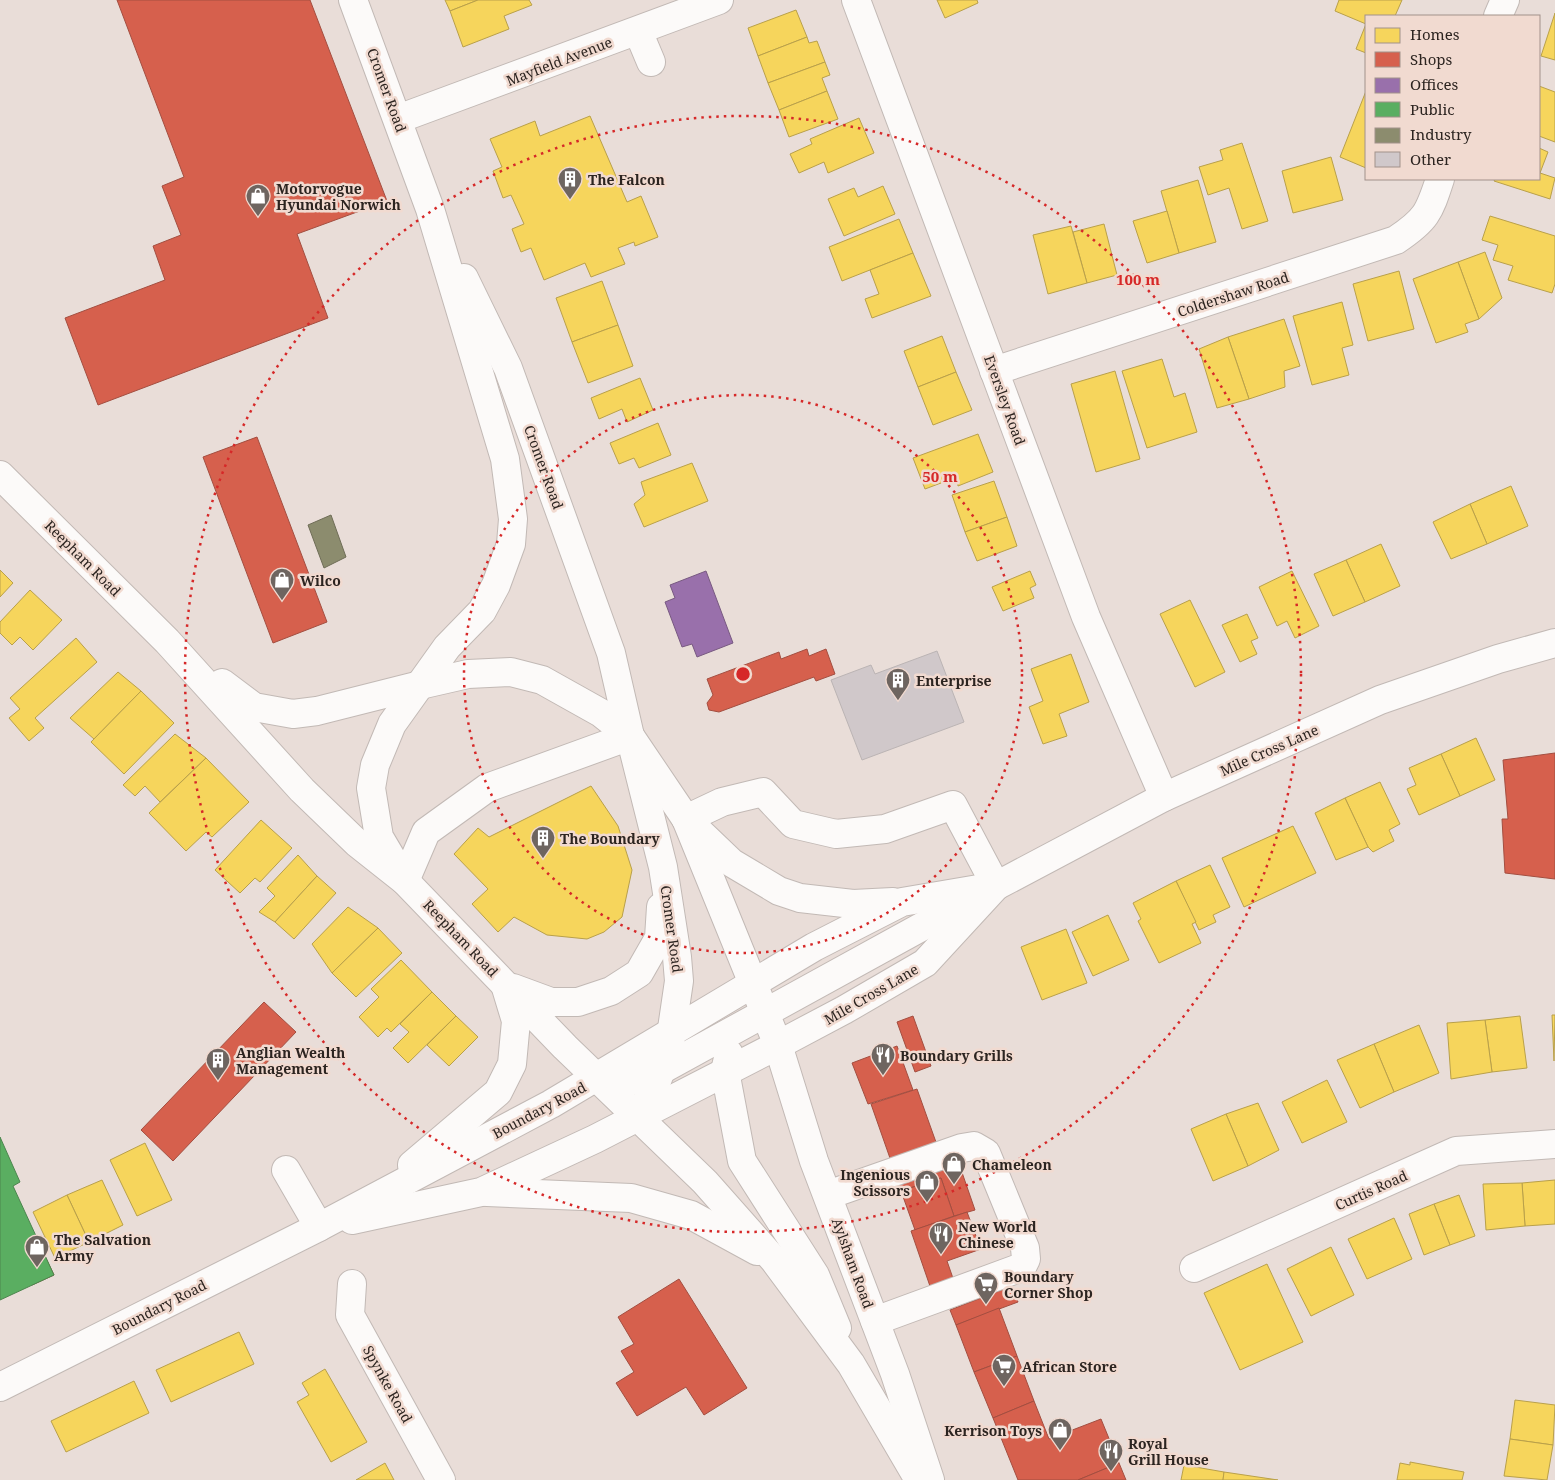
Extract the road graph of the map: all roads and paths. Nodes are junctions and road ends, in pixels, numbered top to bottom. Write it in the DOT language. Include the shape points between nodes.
graph roads {
  1 [pos="353,0"];
  2 [pos="719,0"];
  3 [pos="856,0"];
  4 [pos="638,31"];
  5 [pos="651,62"];
  6 [pos="398,119"];
  7 [pos="1440,180"];
  8 [pos="430,209"];
  9 [pos="994,371"];
  10 [pos="0,474"];
  11 [pos="167,641"];
  12 [pos="1555,643"];
  13 [pos="420,685"];
  14 [pos="630,736"];
  15 [pos="1164,797"];
  16 [pos="686,819"];
  17 [pos="663,867"];
  18 [pos="405,881"];
  19 [pos="996,886"];
  20 [pos="902,902"];
  21 [pos="753,983"];
  22 [pos="505,984"];
  23 [pos="765,1011"];
  24 [pos="734,1028"];
  25 [pos="671,1032"];
  26 [pos="778,1045"];
  27 [pos="662,1069"];
  28 [pos="725,1071"];
  29 [pos="598,1078"];
  30 [pos="637,1118"];
  31 [pos="1555,1144"];
  32 [pos="286,1170"];
  33 [pos="481,1192"];
  34 [pos="828,1195"];
  35 [pos="319,1227"];
  36 [pos="774,1260"];
  37 [pos="1194,1268"];
  38 [pos="352,1284"];
  39 [pos="875,1321"];
  40 [pos="852,1364"];
  41 [pos="0,1387"];
  42 [pos="441,1480"];
  43 [pos="919,1480"];
  44 [pos="930,1480"];
  1 -- 6 [label="main road, Cromer Road"];
  2 -- 4 [label="main road, Mayfield Avenue"];
  3 -- 9 [label="main road, Eversley Road"];
  4 -- 5 [label="main road"];
  4 -- 6 [label="main road, Mayfield Avenue"];
  6 -- 8 [label="main road, Cromer Road"];
  7 -- 9 [label="main road, Coldershaw Road" via="1431,206 1418,225 1396,240"];
  8 -- 13 [label="main road, Cromer Road" via="505,459 513,519 511,544 496,585 482,611 447,648"];
  8 -- 14 [label="main road, Cromer Road" via="508,368 612,653"];
  9 -- 15 [label="main road, Eversley Road" via="1088,624"];
  10 -- 11 [label="main road, Reepham Road"];
  11 -- 13 [label="main road, Reepham Road" via="254,707 293,714"];
  11 -- 18 [label="main road, Reepham Road" via="302,790 357,843"];
  12 -- 15 [label="main road, Mile Cross Lane" via="1380,700"];
  13 -- 14 [label="main road, Reepham Road" via="468,674 511,672 565,691"];
  13 -- 18 [label="main road, Reepham Road" via="392,724 375,765 372,788 379,837"];
  14 -- 16 [label="main road, Cromer Road"];
  14 -- 17 [label="main road, Cromer Road"];
  14 -- 18 [label="main road" via="487,788 426,832"];
  15 -- 19 [label="main road, Mile Cross Lane"];
  16 -- 19 [label="main road" via="722,802 763,792 793,824 836,834 885,829 953,805"];
  16 -- 20 [label="main road, Cromer Road" via="732,863 779,891 800,898 853,904"];
  16 -- 21 [label="main road, Cromer Road"];
  17 -- 22 [label="main road, Reepham Road" via="659,938 639,973 611,991 578,1002 552,1002"];
  17 -- 25 [label="main road, Cromer Road" via="679,981"];
  18 -- 22 [label="main road, Reepham Road"];
  19 -- 20 [label="main road, Mile Cross Lane"];
  19 -- 23 [label="main road"];
  19 -- 26 [label="main road, Mile Cross Lane" via="913,975"];
  20 -- 21 [label="main road, Mile Cross Lane"];
  21 -- 23 [label="main road, Cromer Road"];
  21 -- 24 [label="main road"];
  21 -- 25 [label="main road, Boundary Road"];
  22 -- 29 [label="main road"];
  22 -- 35 [label="main road, Boundary Road" via="516,1021 512,1064 498,1092 404,1171"];
  23 -- 24 [label="main road"];
  23 -- 26 [label="main road, Cromer Road"];
  24 -- 27 [label="main road"];
  24 -- 28 [label="main road"];
  25 -- 27 [label="main road, Cromer Road"];
  25 -- 29 [label="main road, Boundary Road"];
  26 -- 28 [label="main road, Boundary Road"];
  26 -- 34 [label="main road, Aylsham Road" via="814,1161"];
  27 -- 29 [label="main road" via="640,1081"];
  27 -- 30 [label="main road, Cromer Road"];
  28 -- 30 [label="main road, Boundary Road"];
  28 -- 40 [label="main road" via="742,1161 815,1276"];
  29 -- 30 [label="main road"];
  29 -- 35 [label="main road, Boundary Road"];
  30 -- 33 [label="main road, Boundary Road"];
  30 -- 36 [label="main road" via="705,1182"];
  31 -- 37 [label="main road, Curtis Road" via="1456,1151"];
  32 -- 35 [label="main road"];
  33 -- 35 [label="main road, Boundary Road"];
  33 -- 36 [label="main road" via="632,1198 691,1215"];
  34 -- 39 [label="main road, Aylsham Road"];
  34 -- 39 [label="main road" via="974,1146 986,1153 1025,1248 1026,1259 1022,1267"];
  35 -- 41 [label="main road, Boundary Road"];
  36 -- 40 [label="main road"];
  38 -- 42 [label="main road, Spynke Road" via="350,1314"];
  39 -- 44 [label="main road, Aylsham Road"];
  40 -- 43 [label="main road"];
}
